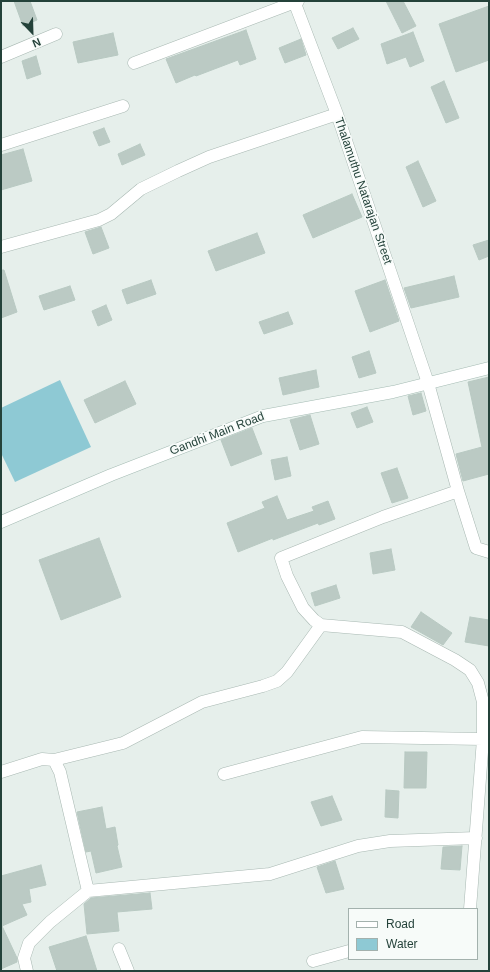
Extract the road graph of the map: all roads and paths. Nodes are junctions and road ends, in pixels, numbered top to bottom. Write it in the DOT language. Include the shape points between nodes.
graph roads {
  1 [pos="295,1"];
  2 [pos="56,34"];
  3 [pos="1,57"];
  4 [pos="134,62"];
  5 [pos="123,106"];
  6 [pos="337,114"];
  7 [pos="1,145"];
  8 [pos="1,247"];
  9 [pos="489,368"];
  10 [pos="428,383"];
  11 [pos="458,490"];
  12 [pos="1,522"];
  13 [pos="489,552"];
  14 [pos="321,624"];
  15 [pos="483,739"];
  16 [pos="54,760"];
  17 [pos="1,772"];
  18 [pos="224,774"];
  19 [pos="476,838"];
  20 [pos="88,891"];
  21 [pos="470,908"];
  22 [pos="119,949"];
  23 [pos="348,951"];
  24 [pos="313,961"];
  25 [pos="27,971"];
  26 [pos="128,971"];
  1 -- 4 [label="street"];
  1 -- 6 [label="street, Thalamuthu Natarajan Street"];
  2 -- 3 [label="street"];
  5 -- 7 [label="street"];
  6 -- 8 [label="street" via="209,157 141,189 100,220"];
  6 -- 10 [label="street, Thalamuthu Natarajan Street"];
  9 -- 10 [label="street, Gandhi Main Road"];
  10 -- 11 [label="street, Thalamuthu Natarajan Street"];
  10 -- 12 [label="street, Gandhi Main Road" via="263,416 111,475"];
  11 -- 13 [label="street, Thalamuthu Natarajan Street" via="476,548"];
  11 -- 14 [label="street" via="383,516 281,558 303,608"];
  14 -- 15 [label="street" via="402,632 470,670 478,683 483,702"];
  14 -- 16 [label="street" via="287,672 277,681 202,702 123,743"];
  15 -- 18 [label="street" via="362,737"];
  15 -- 19 [label="street"];
  16 -- 17 [label="street" via="42,759"];
  16 -- 20 [label="street" via="60,772"];
  19 -- 20 [label="street" via="390,841 358,846 270,874"];
  19 -- 21 [label="street"];
  20 -- 25 [label="street" via="29,943 24,958"];
  22 -- 26 [label="street"];
  23 -- 24 [label="street"];
}
